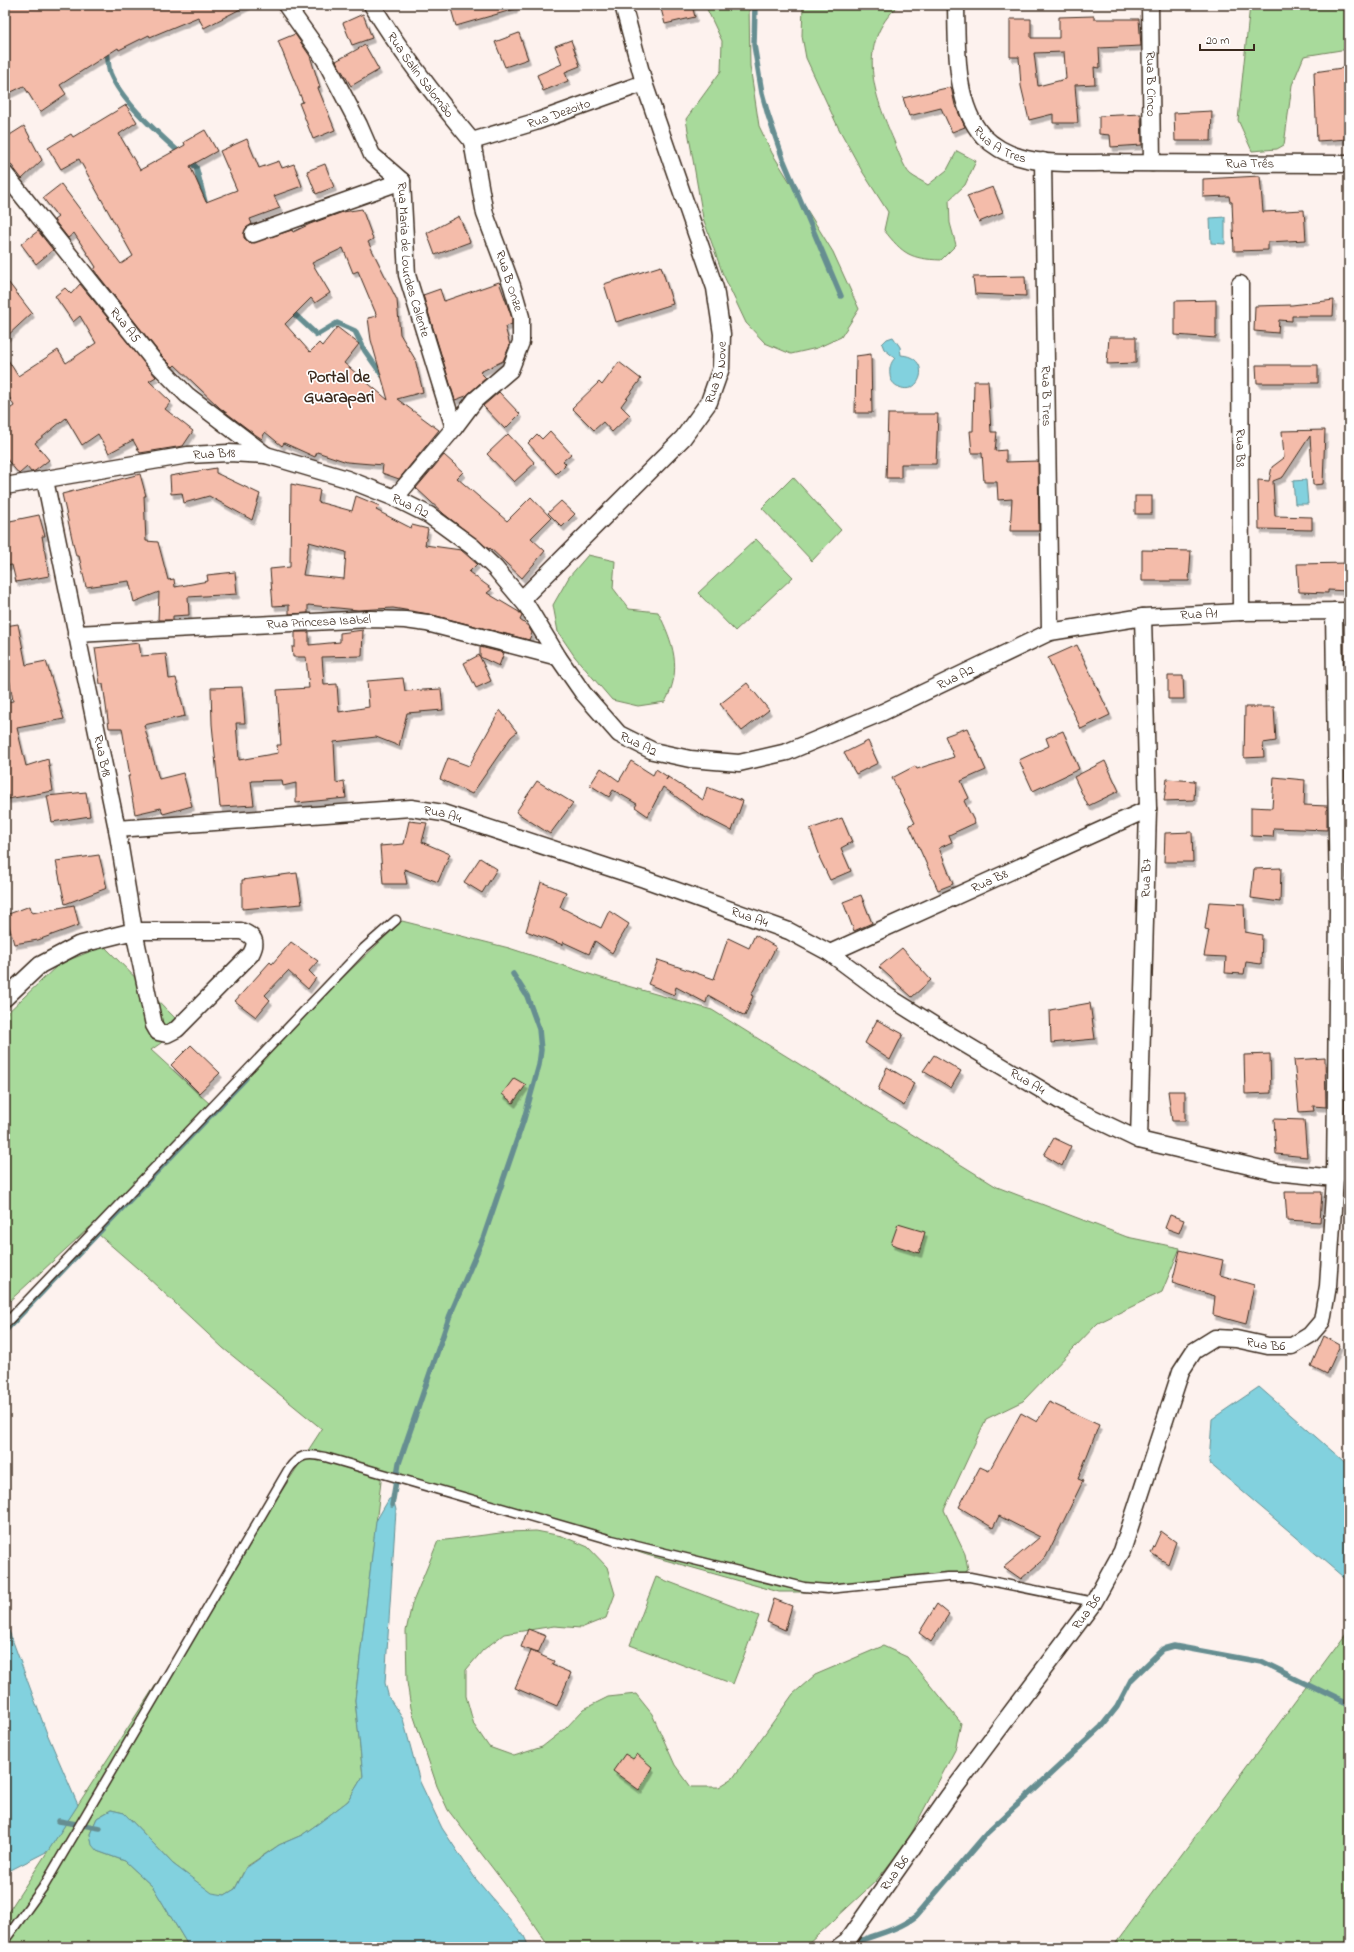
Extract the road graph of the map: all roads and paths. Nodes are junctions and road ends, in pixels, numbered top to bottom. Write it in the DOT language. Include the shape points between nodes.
graph roads {
  1 [pos="286,5"];
  2 [pos="372,5"];
  3 [pos="623,5"];
  4 [pos="956,5"];
  5 [pos="1150,5"];
  6 [pos="644,83"];
  7 [pos="472,141"];
  8 [pos="1043,161"];
  9 [pos="1152,163"];
  10 [pos="1349,164"];
  11 [pos="5,174"];
  12 [pos="402,181"];
  13 [pos="253,234"];
  14 [pos="1240,284"];
  15 [pos="454,428"];
  16 [pos="266,455"];
  17 [pos="45,480"];
  18 [pos="5,486"];
  19 [pos="395,498"];
  20 [pos="522,599"];
  21 [pos="1342,611"];
  22 [pos="1241,612"];
  23 [pos="1143,617"];
  24 [pos="1050,632"];
  25 [pos="76,634"];
  26 [pos="558,657"];
  27 [pos="1148,809"];
  28 [pos="117,829"];
  29 [pos="396,920"];
  30 [pos="134,931"];
  31 [pos="830,953"];
  32 [pos="5,998"];
  33 [pos="1138,1140"];
  34 [pos="1335,1178"];
  35 [pos="5,1324"];
  36 [pos="1094,1602"];
  37 [pos="5,1940"];
  38 [pos="839,1947"];
  1 -- 12 [label="street, Rua Maria de Lourdes Calente" via="325,60 372,155"];
  2 -- 7 [label="street, Rua Salin Salomão" via="435,97"];
  3 -- 6 [label="street, Rua B Nove"];
  4 -- 8 [label="street, Rua A Tres" via="957,56 969,115 982,135 996,148 1019,157"];
  5 -- 9 [label="street, Rua B Cinco"];
  6 -- 7 [label="street, Rua Dezoito" via="535,122"];
  6 -- 20 [label="street, Rua B Nove" via="715,288 722,334 721,368 709,402 684,438"];
  7 -- 15 [label="street, Rua B Onze" via="485,214 512,286 520,317 521,342 510,370 475,400"];
  8 -- 9 [label="street, Rua A Tres"];
  8 -- 24 [label="street, Rua B Tres"];
  9 -- 10 [label="street, Rua Três"];
  11 -- 16 [label="street, Rua A5" via="154,360 187,395"];
  12 -- 13 [label="street"];
  12 -- 15 [label="street, Rua Maria de Lourdes Calente" via="407,275"];
  14 -- 22 [label="street, Rua B8"];
  15 -- 19 [label="street, Rua B Onze"];
  16 -- 17 [label="street, Rua B18" via="188,455"];
  16 -- 19 [label="street, Rua A2" via="347,479"];
  17 -- 18 [label="street, Rua B18"];
  17 -- 25 [label="street, Rua B18"];
  19 -- 20 [label="street, Rua A2" via="429,515 473,547"];
  20 -- 26 [label="street, Rua A2"];
  21 -- 22 [label="street, Rua A1"];
  21 -- 34 [label="street, Rua B6"];
  22 -- 23 [label="street, Rua A1"];
  23 -- 24 [label="street, Rua A1"];
  23 -- 27 [label="street, Rua B7"];
  24 -- 26 [label="street, Rua A2" via="787,752 739,762 690,759 653,751 619,734 583,693"];
  25 -- 26 [label="street, Rua Princesa Isabel" via="370,619 405,620 427,623"];
  25 -- 28 [label="street, Rua B18"];
  27 -- 31 [label="street, Rua B8"];
  27 -- 33 [label="street, Rua B7"];
  28 -- 30 [label="street, Rua B18"];
  28 -- 31 [label="street, Rua A4" via="411,808 443,813 644,879 789,931"];
  29 -- 35 [label="lane" via="364,948"];
  30 -- 30 [label="street, Rua B18" via="241,931 251,935 255,940 255,947 177,1029 167,1034 158,1032 154,1025"];
  30 -- 32 [label="street" via="78,945 40,965"];
  31 -- 33 [label="street, Rua A4" via="889,997 948,1034 1072,1108"];
  33 -- 34 [label="street, Rua A4" via="1276,1172"];
  34 -- 36 [label="street, Rua B6" via="1328,1286 1322,1320 1310,1335 1292,1346 1268,1346 1236,1339 1215,1338 1194,1351 1181,1371 1122,1551"];
  36 -- 37 [label="lane" via="970,1577 828,1589 804,1587 612,1540 325,1457 303,1455 294,1461 288,1470 44,1886"];
  36 -- 38 [label="street, Rua B6" via="948,1796 847,1941"];
}
